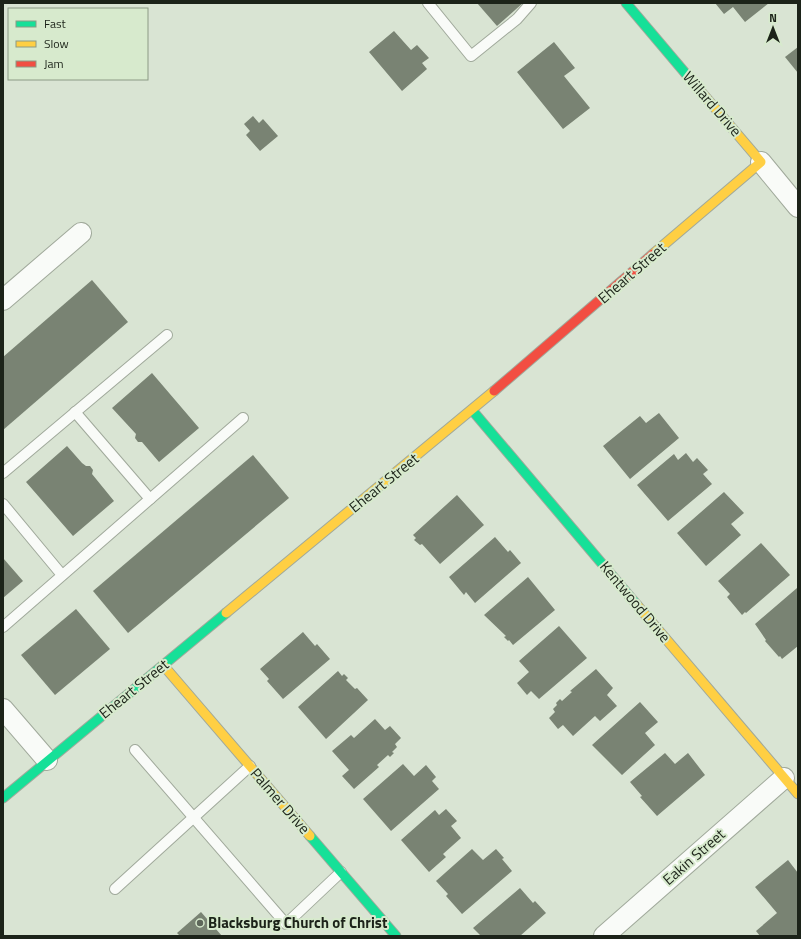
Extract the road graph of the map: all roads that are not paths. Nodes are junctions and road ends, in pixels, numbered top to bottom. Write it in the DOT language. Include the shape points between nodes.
graph roads {
  1 [pos="428,3"];
  2 [pos="531,3"];
  3 [pos="626,3"];
  4 [pos="761,162"];
  5 [pos="798,206"];
  6 [pos="81,233"];
  7 [pos="3,300"];
  8 [pos="168,335"];
  9 [pos="472,410"];
  10 [pos="75,412"];
  11 [pos="243,418"];
  12 [pos="3,473"];
  13 [pos="150,499"];
  14 [pos="3,504"];
  15 [pos="62,575"];
  16 [pos="3,627"];
  17 [pos="163,665"];
  18 [pos="3,709"];
  19 [pos="135,750"];
  20 [pos="47,760"];
  21 [pos="250,766"];
  22 [pos="784,778"];
  23 [pos="798,794"];
  24 [pos="3,798"];
  25 [pos="194,818"];
  26 [pos="341,872"];
  27 [pos="115,889"];
  28 [pos="396,936"];
  29 [pos="604,936"];
  1 -- 2 [label="lane" via="471,56 517,19"];
  3 -- 4 [label="street, Willard Drive"];
  4 -- 5 [label="street, Willard Drive"];
  4 -- 9 [label="street, Eheart Street"];
  6 -- 7 [label="street"];
  8 -- 10 [label="lane"];
  9 -- 17 [label="street, Eheart Street"];
  9 -- 22 [label="street, Kentwood Drive"];
  10 -- 12 [label="lane"];
  10 -- 13 [label="lane"];
  11 -- 13 [label="lane"];
  13 -- 15 [label="lane"];
  14 -- 15 [label="lane"];
  15 -- 16 [label="lane"];
  17 -- 20 [label="street, Eheart Street"];
  17 -- 21 [label="street, Palmer Drive"];
  18 -- 20 [label="street"];
  19 -- 25 [label="lane"];
  20 -- 24 [label="street, Eheart Street"];
  21 -- 25 [label="lane"];
  21 -- 26 [label="street, Palmer Drive"];
  22 -- 23 [label="street, Kentwood Drive"];
  22 -- 29 [label="street, Eakin Street"];
  25 -- 26 [label="lane" via="286,924"];
  25 -- 27 [label="lane"];
  26 -- 28 [label="street, Palmer Drive"];
}
